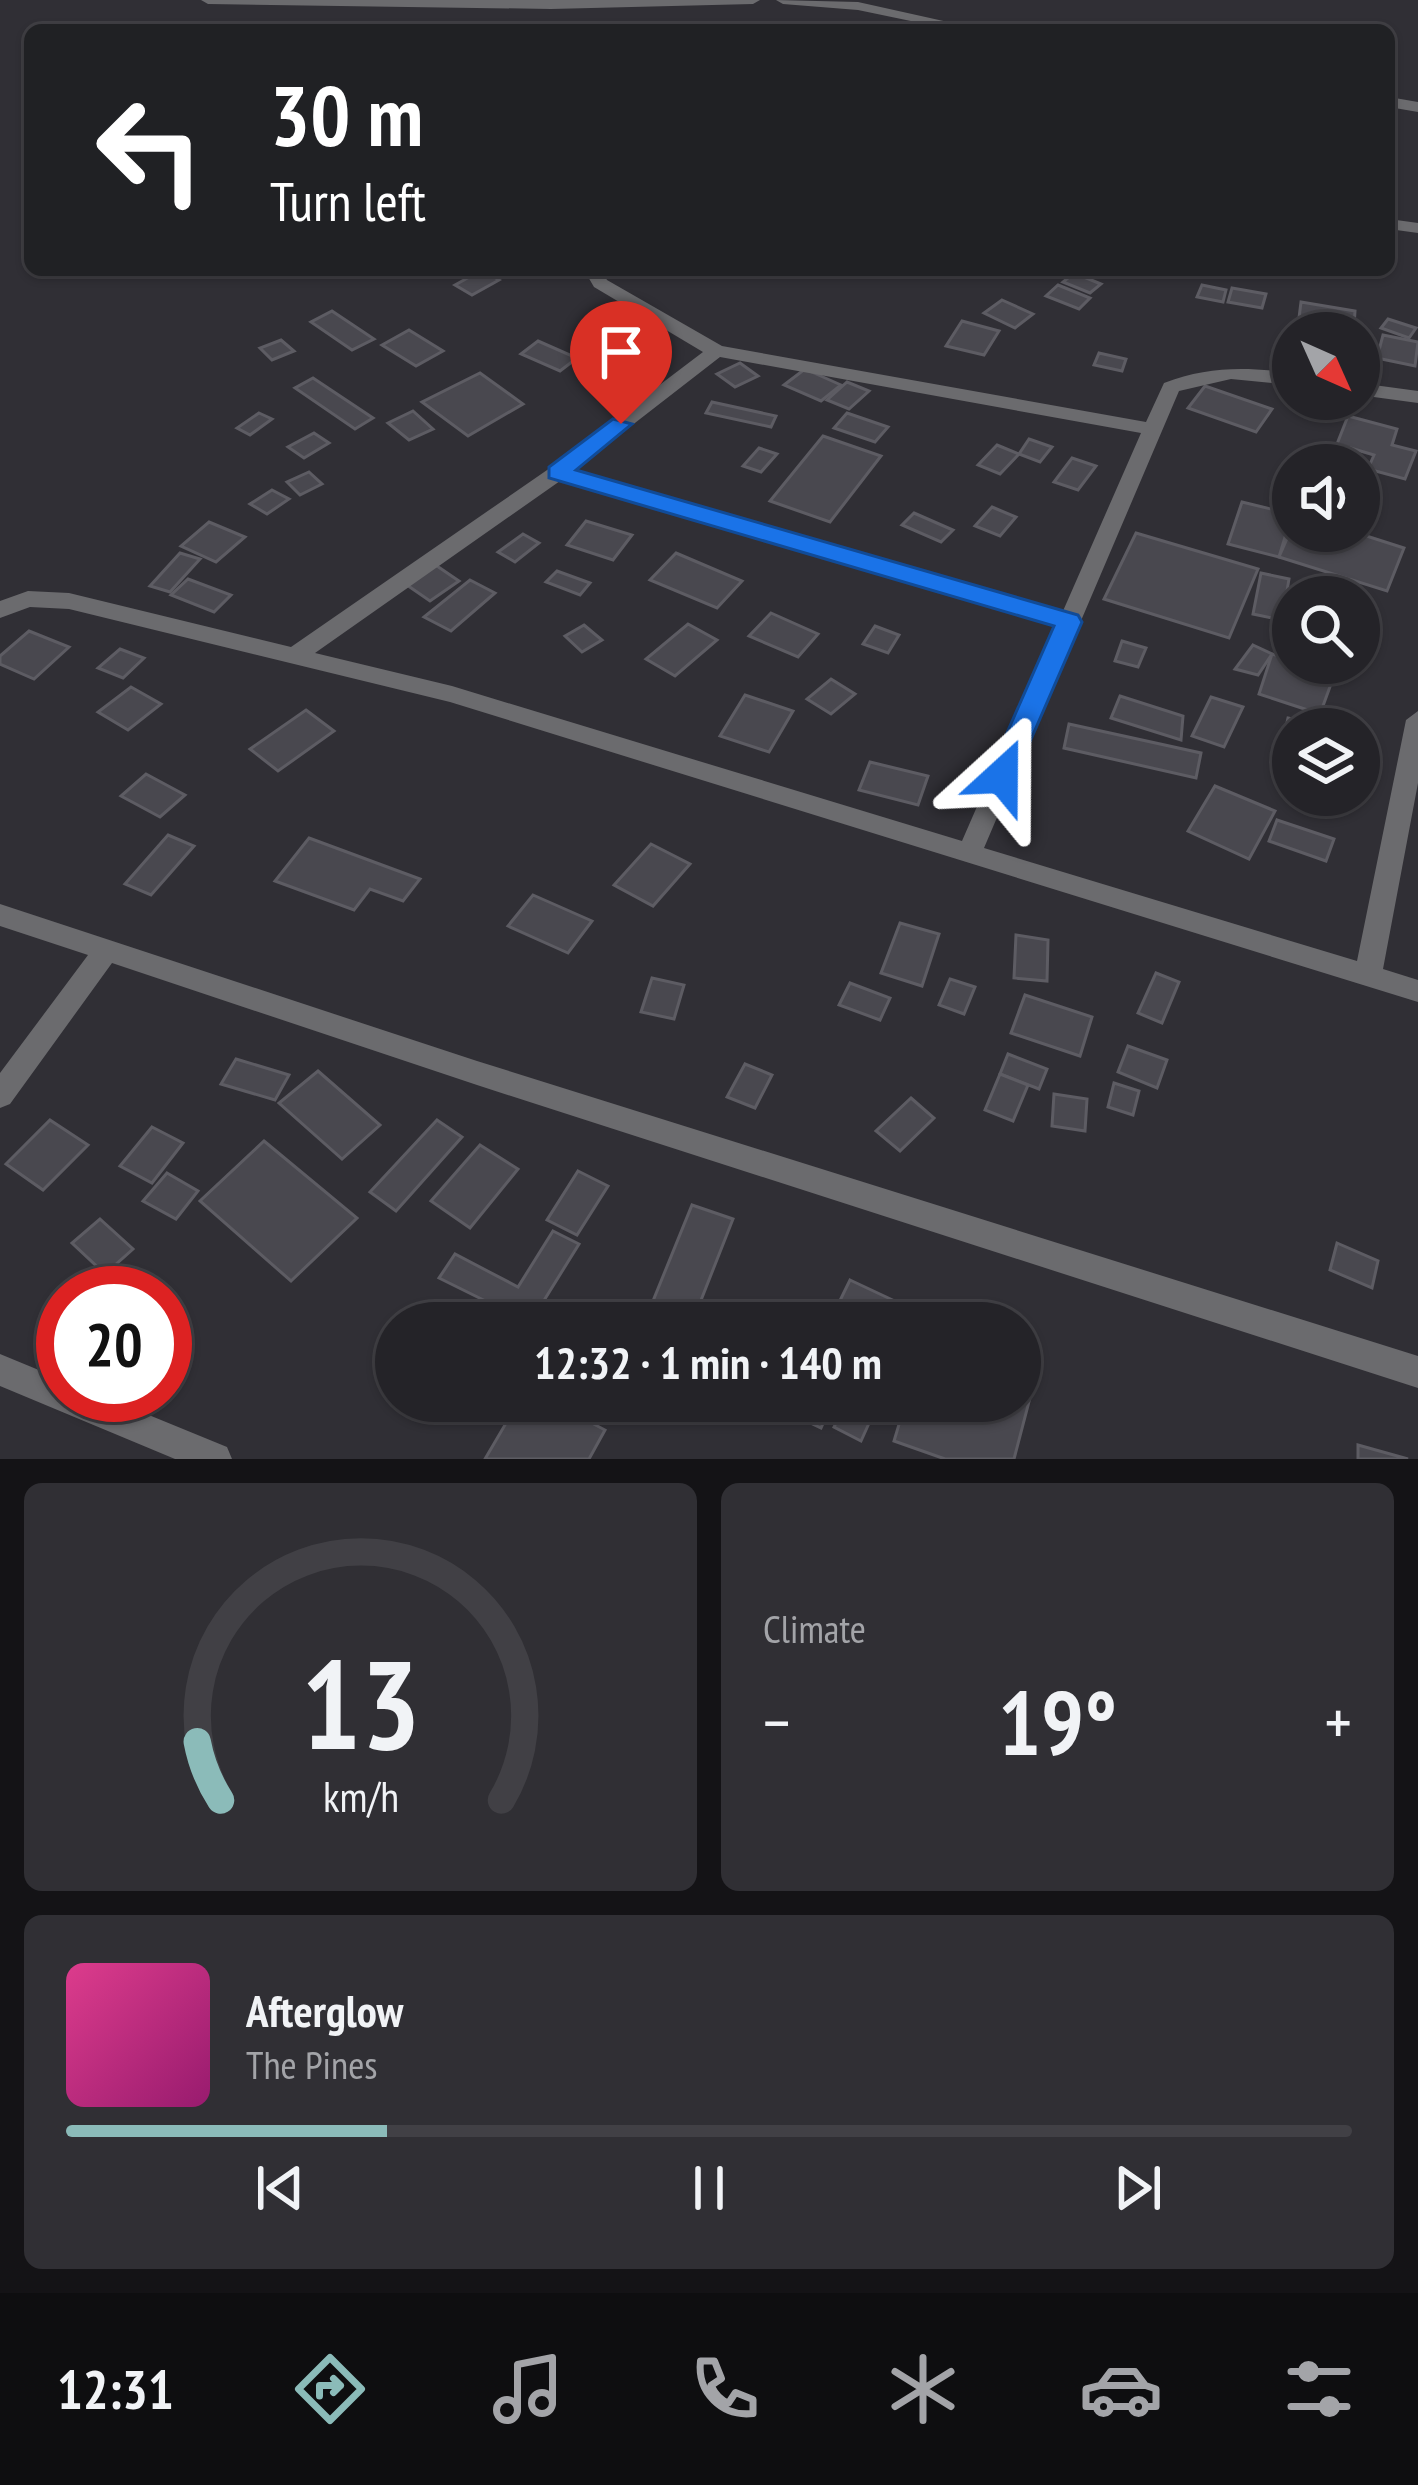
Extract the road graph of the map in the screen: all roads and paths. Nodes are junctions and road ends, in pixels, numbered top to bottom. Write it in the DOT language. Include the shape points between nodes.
graph roads {
  1 [pos="208,0"];
  2 [pos="753,0"];
  3 [pos="783,0"];
  4 [pos="947,24"];
  5 [pos="596,276"];
  6 [pos="716,351"];
  7 [pos="1272,377"];
  8 [pos="1380,392"];
  9 [pos="1418,398"];
  10 [pos="1153,429"];
  11 [pos="557,472"];
  12 [pos="0,610"];
  13 [pos="1069,622"];
  14 [pos="294,656"];
  15 [pos="1418,720"];
  16 [pos="969,853"];
  17 [pos="0,915"];
  18 [pos="107,950"];
  19 [pos="1368,976"];
  20 [pos="1418,992"];
  21 [pos="0,1095"];
  22 [pos="0,1370"];
  23 [pos="1418,1372"];
  24 [pos="215,1459"];
  1 -- 2 [label="street"];
  3 -- 4 [label="street"];
  5 -- 6 [label="street"];
  6 -- 10 [label="street"];
  6 -- 11 [label="street"];
  7 -- 10 [label="street" via="1231,370 1171,387"];
  8 -- 9 [label="street"];
  10 -- 13 [label="street"];
  11 -- 13 [label="street"];
  11 -- 14 [label="street"];
  12 -- 14 [label="street" via="28,598 69,601"];
  13 -- 16 [label="street"];
  14 -- 16 [label="street" via="452,694"];
  15 -- 19 [label="street"];
  16 -- 19 [label="street"];
  17 -- 18 [label="street"];
  18 -- 21 [label="street"];
  18 -- 23 [label="street"];
  19 -- 20 [label="street"];
  22 -- 24 [label="street"];
}
